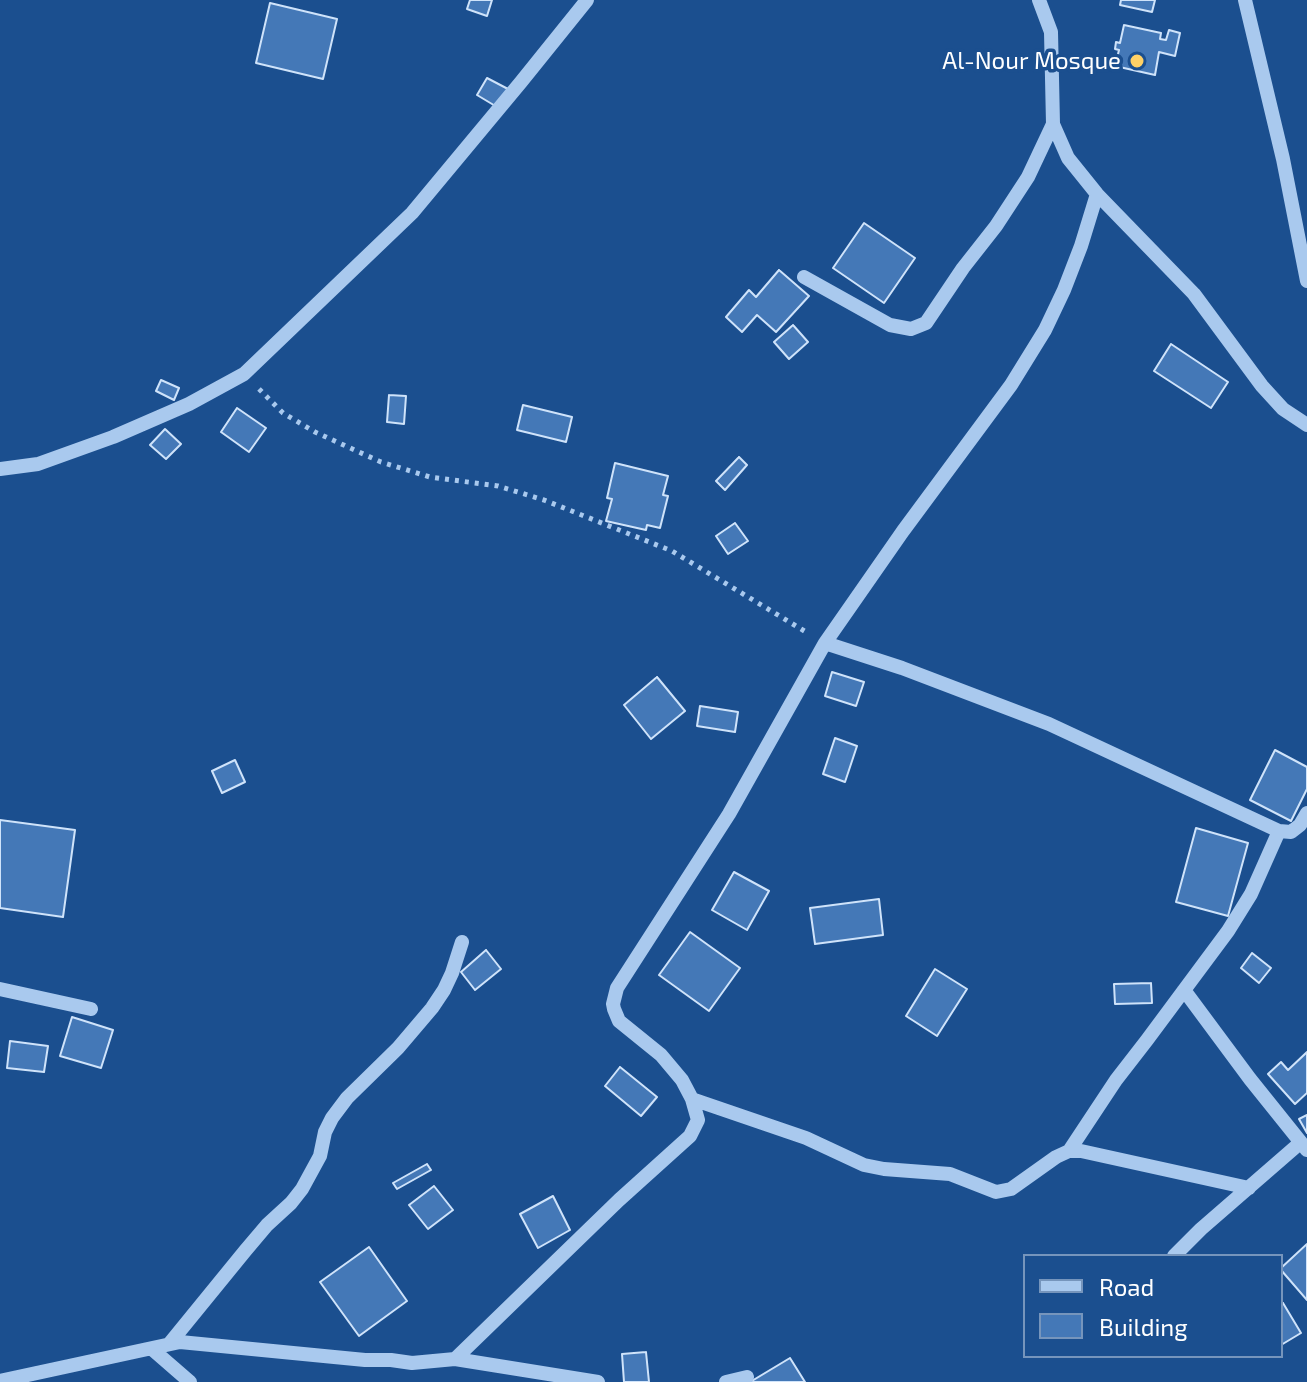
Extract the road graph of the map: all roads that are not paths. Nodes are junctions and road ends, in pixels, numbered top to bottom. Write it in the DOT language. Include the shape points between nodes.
graph roads {
  1 [pos="587,0"];
  2 [pos="1039,0"];
  3 [pos="1245,0"];
  4 [pos="1053,124"];
  5 [pos="1097,194"];
  6 [pos="804,277"];
  7 [pos="1307,281"];
  8 [pos="1307,425"];
  9 [pos="0,469"];
  10 [pos="825,643"];
  11 [pos="1307,813"];
  12 [pos="1279,831"];
  13 [pos="462,942"];
  14 [pos="0,989"];
  15 [pos="1184,990"];
  16 [pos="91,1009"];
  17 [pos="692,1099"];
  18 [pos="1303,1147"];
  19 [pos="1069,1151"];
  20 [pos="1249,1188"];
  21 [pos="1176,1254"];
  22 [pos="170,1343"];
  23 [pos="152,1349"];
  24 [pos="455,1359"];
  25 [pos="747,1377"];
  26 [pos="0,1381"];
  27 [pos="190,1382"];
  28 [pos="598,1382"];
  29 [pos="726,1382"];
  1 -- 9 [label="street" via="412,213 244,374 113,437 38,464"];
  2 -- 4 [label="street" via="1051,32"];
  3 -- 7 [label="street"];
  4 -- 5 [label="street" via="1068,158"];
  4 -- 6 [label="street" via="1028,177 926,323 911,329 890,325"];
  5 -- 8 [label="street" via="1194,294 1262,386"];
  5 -- 10 [label="street" via="1045,330"];
  10 -- 12 [label="street" via="1049,724"];
  10 -- 17 [label="street" via="729,814 617,988 614,1009 619,1021 661,1055"];
  11 -- 12 [label="street" via="1291,832"];
  12 -- 15 [label="street" via="1251,894"];
  13 -- 22 [label="street" via="432,1008 332,1118 302,1189"];
  14 -- 16 [label="street"];
  15 -- 18 [label="street"];
  15 -- 19 [label="street"];
  17 -- 19 [label="street" via="806,1138 864,1165 950,1174 996,1192 1011,1189"];
  17 -- 24 [label="street" via="698,1120 690,1136"];
  18 -- 20 [label="street"];
  19 -- 20 [label="street"];
  20 -- 21 [label="street"];
  22 -- 23 [label="street"];
  22 -- 24 [label="street" via="412,1363"];
  23 -- 26 [label="street"];
  23 -- 27 [label="street"];
  24 -- 28 [label="street"];
  25 -- 29 [label="street"];
}
